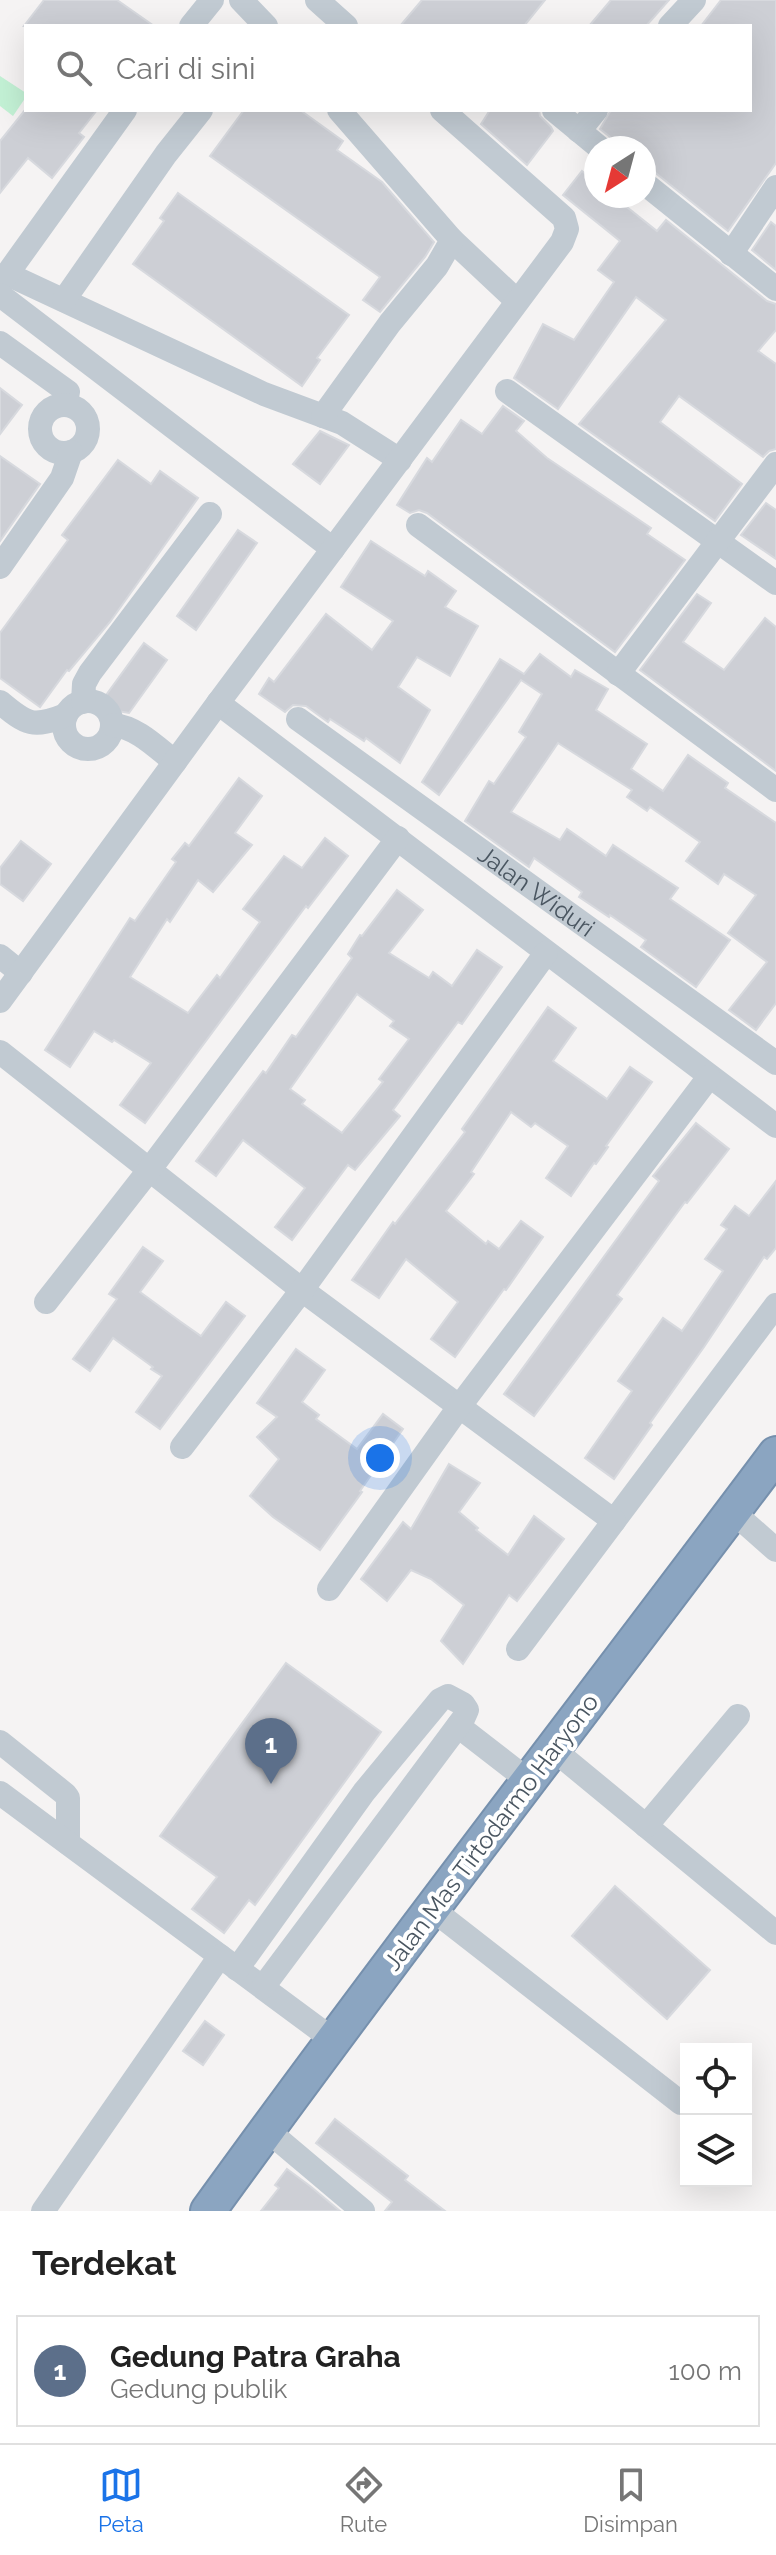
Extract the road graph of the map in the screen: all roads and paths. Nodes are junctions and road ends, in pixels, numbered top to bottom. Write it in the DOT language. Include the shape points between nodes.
graph roads {
  1 [pos="212,0"];
  2 [pos="241,0"];
  3 [pos="317,0"];
  4 [pos="691,1"];
  5 [pos="193,24"];
  6 [pos="264,24"];
  7 [pos="344,24"];
  8 [pos="672,24"];
  9 [pos="124,112"];
  10 [pos="199,112"];
  11 [pos="341,112"];
  12 [pos="444,112"];
  13 [pos="556,112"];
  14 [pos="594,112"];
  15 [pos="579,131"];
  16 [pos="585,136"];
  17 [pos="776,187"];
  18 [pos="656,193"];
  19 [pos="452,240"];
  20 [pos="731,254"];
  21 [pos="2,284"];
  22 [pos="776,289"];
  23 [pos="64,300"];
  24 [pos="517,301"];
  25 [pos="0,343"];
  26 [pos="84,358"];
  27 [pos="507,391"];
  28 [pos="68,399"];
  29 [pos="323,416"];
  30 [pos="71,452"];
  31 [pos="400,460"];
  32 [pos="776,464"];
  33 [pos="210,514"];
  34 [pos="418,525"];
  35 [pos="716,541"];
  36 [pos="333,549"];
  37 [pos="0,567"];
  38 [pos="776,583"];
  39 [pos="618,674"];
  40 [pos="0,702"];
  41 [pos="218,703"];
  42 [pos="74,708"];
  43 [pos="298,719"];
  44 [pos="113,725"];
  45 [pos="175,762"];
  46 [pos="776,790"];
  47 [pos="398,838"];
  48 [pos="546,953"];
  49 [pos="0,956"];
  50 [pos="21,973"];
  51 [pos="0,1001"];
  52 [pos="0,1052"];
  53 [pos="776,1063"];
  54 [pos="709,1077"];
  55 [pos="776,1126"];
  56 [pos="150,1169"];
  57 [pos="302,1290"];
  58 [pos="46,1302"];
  59 [pos="776,1305"];
  60 [pos="459,1407"];
  61 [pos="182,1447"];
  62 [pos="776,1454"];
  63 [pos="733,1512"];
  64 [pos="614,1521"];
  65 [pos="776,1550"];
  66 [pos="329,1589"];
  67 [pos="518,1649"];
  68 [pos="738,1716"];
  69 [pos="458,1726"];
  70 [pos="0,1742"];
  71 [pos="554,1750"];
  72 [pos="529,1781"];
  73 [pos="364,1792"];
  74 [pos="0,1793"];
  75 [pos="393,1812"];
  76 [pos="646,1826"];
  77 [pos="68,1843"];
  78 [pos="432,1909"];
  79 [pos="776,1933"];
  80 [pos="228,1962"];
  81 [pos="263,1987"];
  82 [pos="332,2039"];
  83 [pos="680,2102"];
  84 [pos="267,2130"];
  85 [pos="43,2211"];
  86 [pos="208,2211"];
  87 [pos="363,2211"];
  1 -- 5 [label="street"];
  2 -- 6 [label="street"];
  3 -- 7 [label="street"];
  4 -- 8 [label="street"];
  9 -- 21 [label="street"];
  10 -- 23 [label="street"];
  11 -- 19 [label="street"];
  12 -- 24 [label="street" via="564,218 562,242"];
  13 -- 15 [label="street"];
  14 -- 15 [label="street"];
  15 -- 16 [label="street"];
  17 -- 20 [label="street"];
  18 -- 20 [label="street"];
  19 -- 24 [label="street"];
  19 -- 29 [label="street"];
  20 -- 22 [label="street"];
  21 -- 23 [label="street"];
  21 -- 26 [label="street"];
  23 -- 29 [label="street" via="264,394"];
  24 -- 31 [label="street"];
  25 -- 28 [label="street"];
  26 -- 28 [label="street"];
  26 -- 36 [label="street"];
  27 -- 35 [label="street"];
  28 -- 30 [label="street" via="86,417 89,428 87,438"];
  28 -- 30 [label="street" via="48,411 41,430 51,448"];
  29 -- 31 [label="street" via="354,429"];
  30 -- 37 [label="street" via="62,478"];
  31 -- 36 [label="street"];
  32 -- 35 [label="street"];
  33 -- 42 [label="street" via="90,673"];
  34 -- 39 [label="street"];
  35 -- 38 [label="street"];
  35 -- 39 [label="street"];
  36 -- 41 [label="street"];
  39 -- 46 [label="street"];
  40 -- 42 [label="street" via="18,718 37,725"];
  41 -- 45 [label="street"];
  41 -- 47 [label="street"];
  42 -- 44 [label="street" via="93,702 103,706"];
  42 -- 44 [label="street" via="64,725 66,736 83,749 104,744"];
  43 -- 53 [label="street, Jalan Widuri"];
  44 -- 45 [label="street" via="137,734"];
  45 -- 50 [label="street"];
  47 -- 48 [label="street"];
  47 -- 56 [label="street"];
  48 -- 54 [label="street"];
  48 -- 57 [label="street"];
  49 -- 50 [label="street"];
  50 -- 51 [label="street"];
  52 -- 56 [label="street"];
  54 -- 55 [label="street"];
  54 -- 60 [label="street"];
  56 -- 57 [label="street"];
  56 -- 58 [label="street"];
  57 -- 60 [label="street"];
  57 -- 61 [label="street"];
  59 -- 64 [label="street"];
  60 -- 64 [label="street"];
  60 -- 66 [label="street"];
  62 -- 63 [label="highway, Jalan Mas Tirtodarmo Haryono"];
  63 -- 65 [label="street"];
  63 -- 71 [label="highway, Jalan Mas Tirtodarmo Haryono"];
  64 -- 67 [label="street"];
  68 -- 76 [label="street"];
  69 -- 72 [label="street"];
  69 -- 73 [label="street" via="467,1710 463,1704 448,1696 440,1700"];
  69 -- 75 [label="street"];
  70 -- 77 [label="street" via="68,1798"];
  71 -- 72 [label="highway, Jalan Mas Tirtodarmo Haryono"];
  71 -- 76 [label="street"];
  72 -- 78 [label="highway, Jalan Mas Tirtodarmo Haryono"];
  73 -- 75 [label="street"];
  73 -- 80 [label="street"];
  74 -- 77 [label="street"];
  75 -- 81 [label="street"];
  76 -- 79 [label="street"];
  77 -- 80 [label="street"];
  78 -- 82 [label="highway, Jalan Mas Tirtodarmo Haryono"];
  78 -- 83 [label="street"];
  80 -- 81 [label="street"];
  80 -- 85 [label="street"];
  81 -- 82 [label="street"];
  82 -- 84 [label="highway, Jalan Mas Tirtodarmo Haryono"];
  84 -- 86 [label="highway, Jalan Mas Tirtodarmo Haryono"];
  84 -- 87 [label="street"];
}
